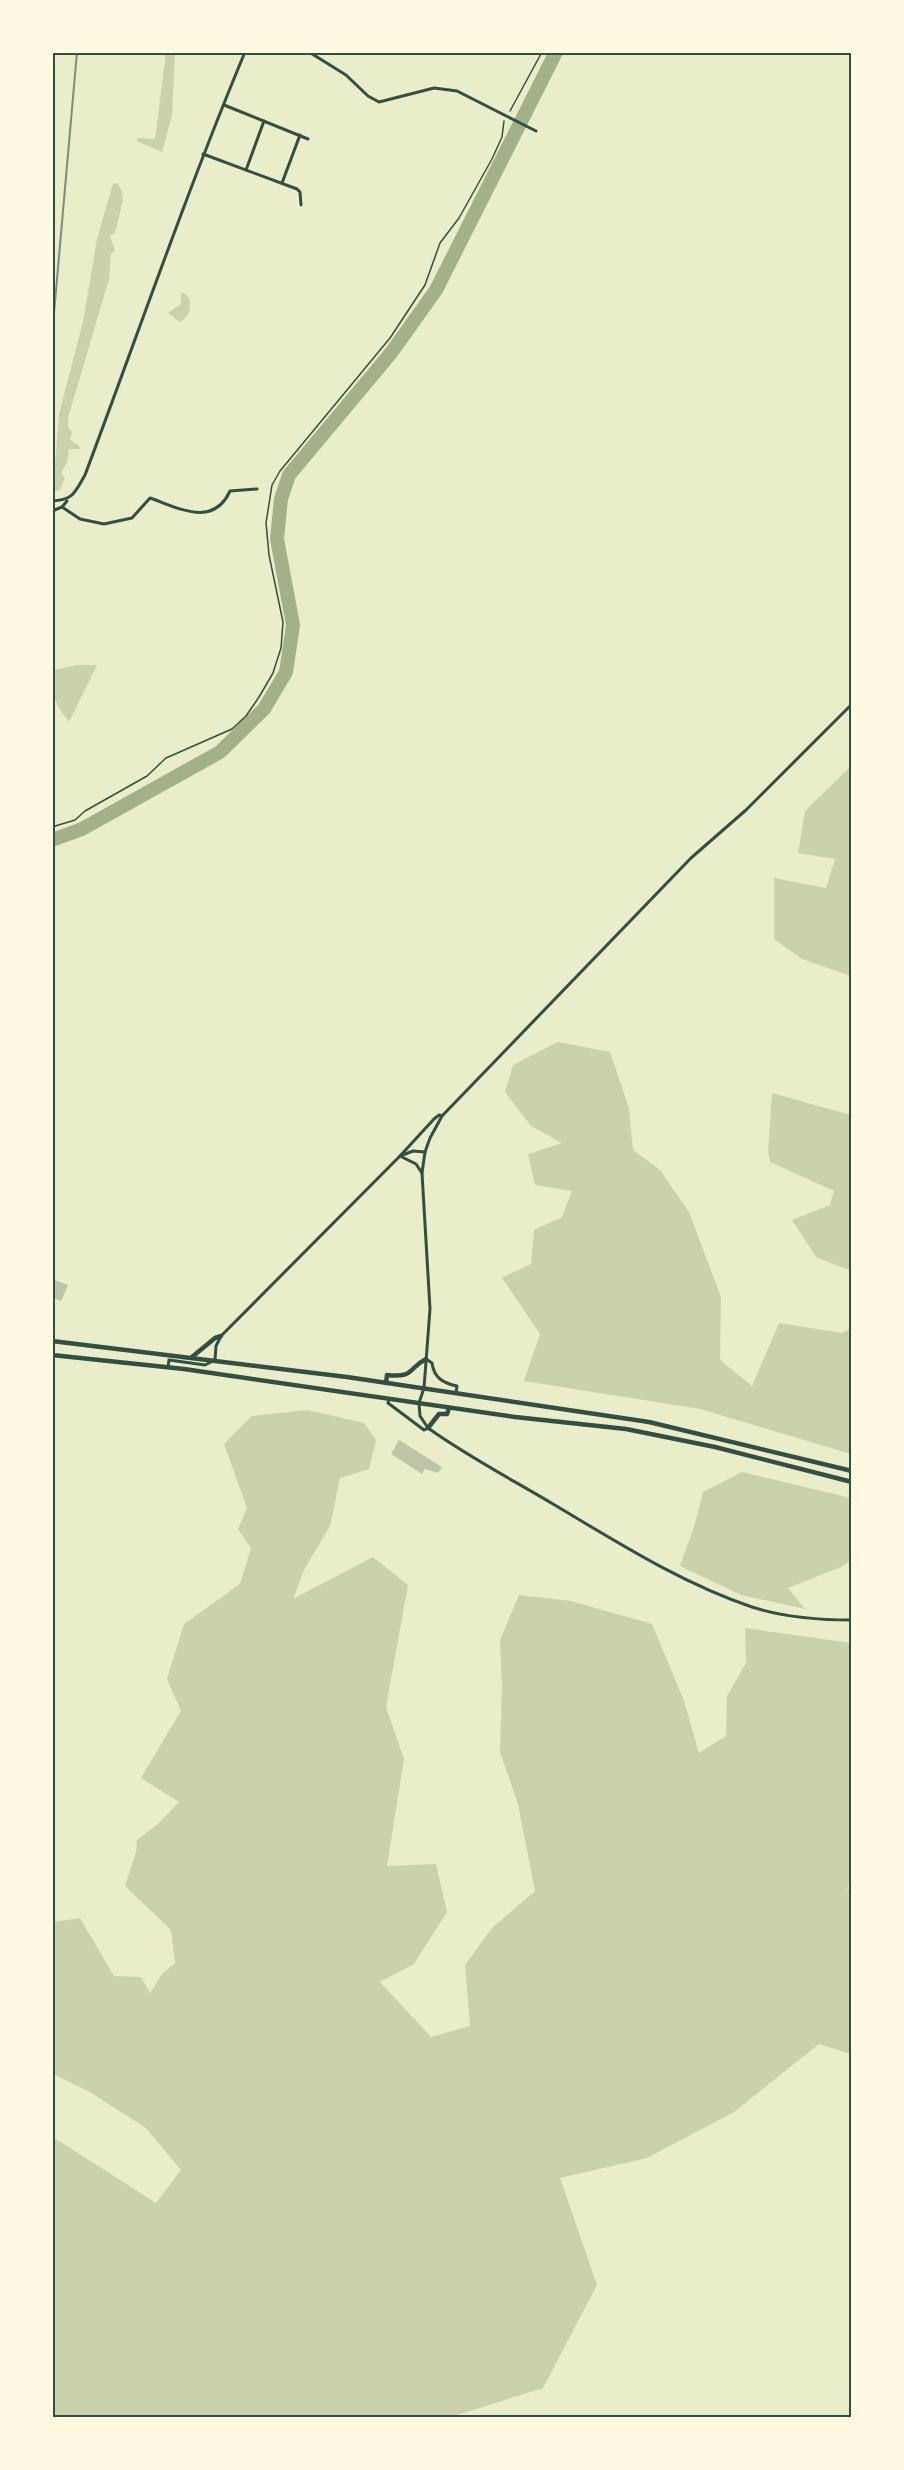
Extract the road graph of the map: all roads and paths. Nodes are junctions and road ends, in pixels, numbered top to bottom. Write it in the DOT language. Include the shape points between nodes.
graph roads {
  1 [pos="245,52"];
  2 [pos="309,52"];
  3 [pos="542,52"];
  4 [pos="223,105"];
  5 [pos="264,121"];
  6 [pos="534,130"];
  7 [pos="300,135"];
  8 [pos="309,139"];
  9 [pos="203,154"];
  10 [pos="246,170"];
  11 [pos="282,183"];
  12 [pos="301,205"];
  13 [pos="257,489"];
  14 [pos="52,501"];
  15 [pos="67,501"];
  16 [pos="62,507"];
  17 [pos="52,511"];
  18 [pos="852,704"];
  19 [pos="52,827"];
  20 [pos="442,1116"];
  21 [pos="425,1152"];
  22 [pos="400,1156"];
  23 [pos="422,1173"];
  24 [pos="221,1336"];
  25 [pos="52,1341"];
  26 [pos="52,1355"];
  27 [pos="192,1357"];
  28 [pos="426,1359"];
  29 [pos="215,1360"];
  30 [pos="168,1367"];
  31 [pos="386,1383"];
  32 [pos="424,1388"];
  33 [pos="456,1393"];
  34 [pos="389,1399"];
  35 [pos="419,1403"];
  36 [pos="449,1408"];
  37 [pos="428,1428"];
  38 [pos="852,1472"];
  39 [pos="852,1482"];
  40 [pos="852,1620"];
  1 -- 4 [label="street"];
  2 -- 6 [label="street" via="379,102 434,88 457,91"];
  3 -- 19 [label="path" via="503,122 502,137 475,190 440,243 425,285 390,338 272,485 266,523 283,622 281,648 260,697 232,729 166,758 147,777 75,820"];
  4 -- 5 [label="street"];
  4 -- 9 [label="street"];
  5 -- 7 [label="street"];
  5 -- 10 [label="street"];
  7 -- 8 [label="street"];
  7 -- 11 [label="street"];
  9 -- 10 [label="street"];
  9 -- 15 [label="street" via="85,475"];
  10 -- 11 [label="street"];
  11 -- 12 [label="street" via="300,192"];
  13 -- 16 [label="street" via="230,491 213,512 192,512 150,498 132,518 104,524 80,519"];
  14 -- 15 [label="street"];
  15 -- 16 [label="street"];
  16 -- 17 [label="street"];
  18 -- 20 [label="street" via="746,810 691,858"];
  20 -- 21 [label="street"];
  20 -- 22 [label="street" via="434,1119"];
  21 -- 22 [label="street"];
  21 -- 23 [label="street"];
  22 -- 23 [label="street" via="416,1164"];
  22 -- 24 [label="street"];
  23 -- 28 [label="street" via="430,1309"];
  24 -- 27 [label="main road"];
  24 -- 29 [label="street"];
  25 -- 27 [label="main road"];
  26 -- 30 [label="main road"];
  27 -- 29 [label="main road"];
  28 -- 31 [label="main road" via="414,1371 400,1377 387,1375"];
  28 -- 32 [label="street"];
  28 -- 33 [label="street" via="432,1363 438,1379 457,1386"];
  29 -- 30 [label="street" via="205,1365 169,1360"];
  29 -- 31 [label="main road"];
  30 -- 34 [label="main road"];
  31 -- 32 [label="main road"];
  32 -- 33 [label="main road"];
  32 -- 35 [label="street"];
  33 -- 38 [label="main road" via="649,1422"];
  34 -- 35 [label="main road"];
  34 -- 37 [label="street" via="388,1403 405,1417 424,1430"];
  35 -- 36 [label="main road"];
  35 -- 37 [label="street" via="420,1416"];
  36 -- 37 [label="main road"];
  36 -- 39 [label="main road" via="626,1429"];
  37 -- 40 [label="street" via="601,1533 710,1591 754,1608"];
}
